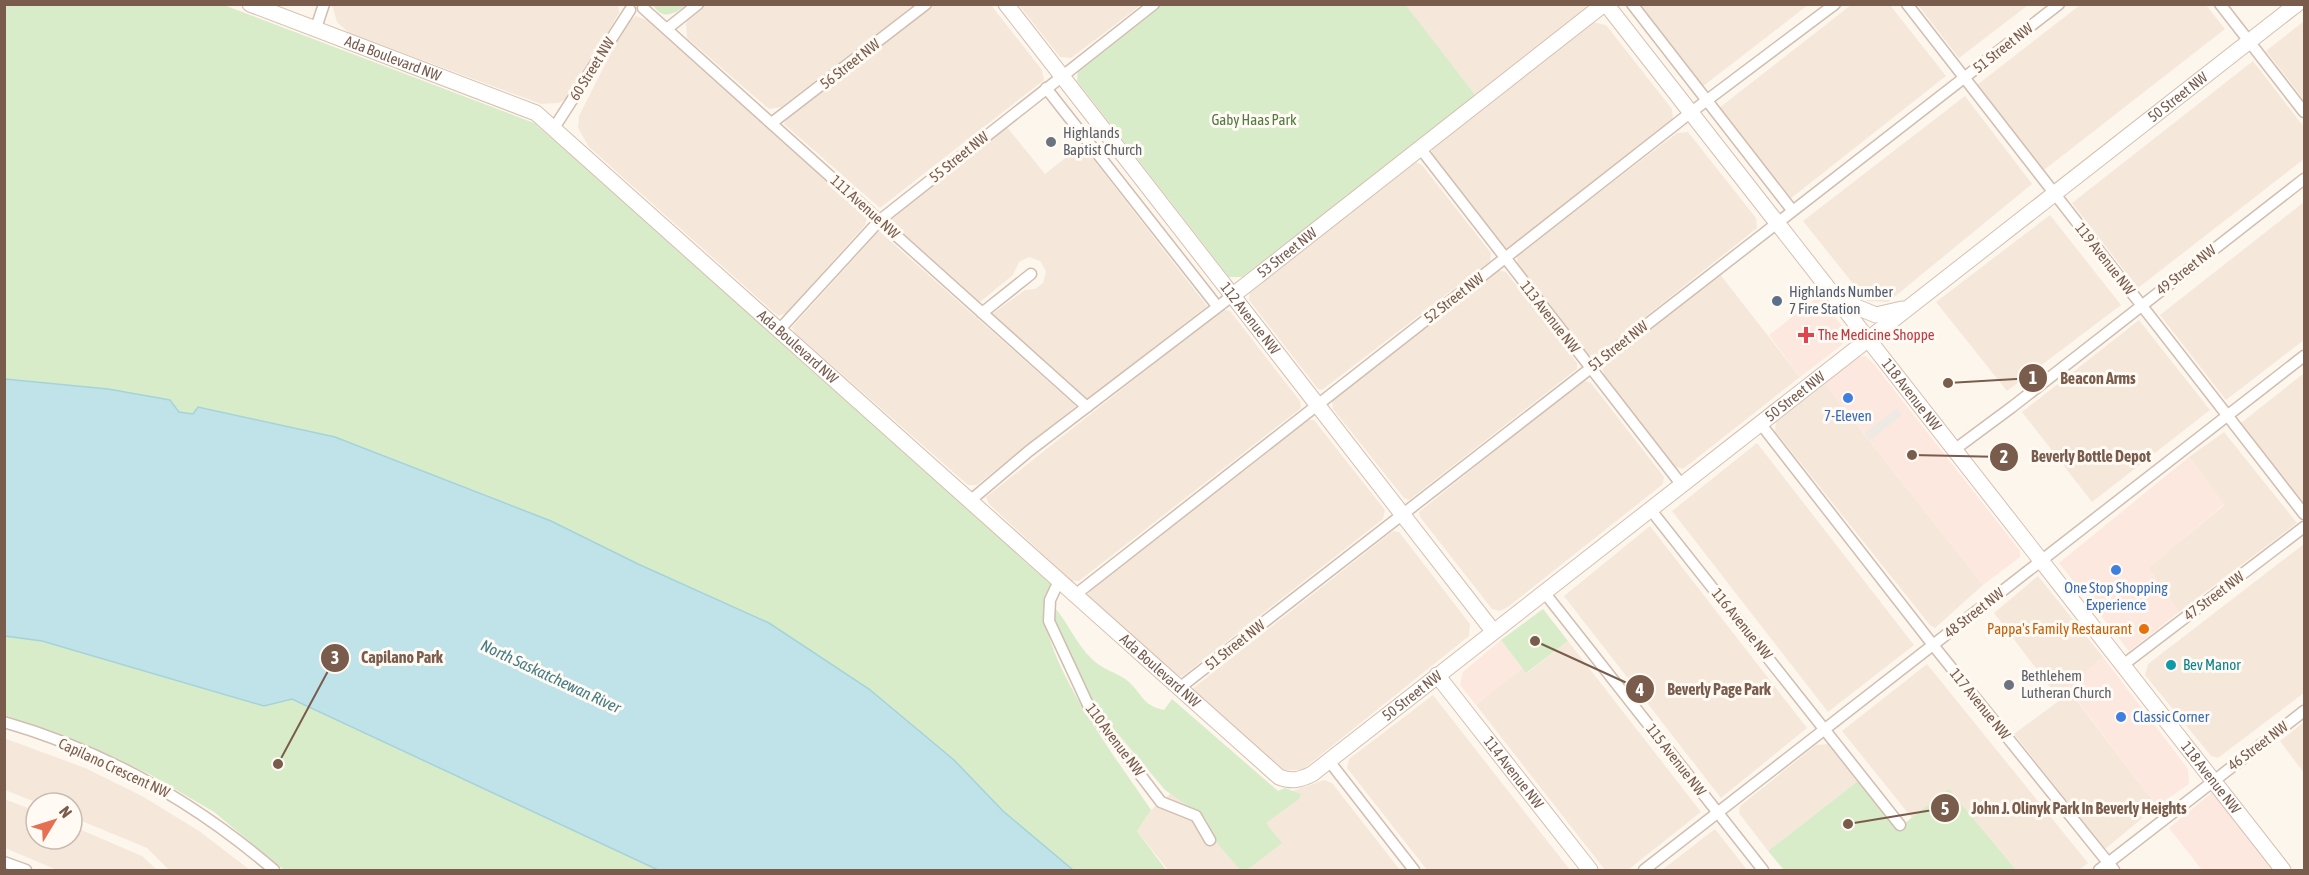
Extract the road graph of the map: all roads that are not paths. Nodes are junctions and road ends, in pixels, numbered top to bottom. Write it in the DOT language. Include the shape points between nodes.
graph roads {
  1 [pos="250,4"];
  2 [pos="324,4"];
  3 [pos="698,4"];
  4 [pos="926,4"];
  5 [pos="1006,4"];
  6 [pos="1154,4"];
  7 [pos="1605,4"];
  8 [pos="1632,4"];
  9 [pos="1835,4"];
  10 [pos="1907,4"];
  11 [pos="2059,4"];
  12 [pos="2220,4"];
  13 [pos="2296,4"];
  14 [pos="644,6"];
  15 [pos="628,7"];
  16 [pos="316,28"];
  17 [pos="668,28"];
  18 [pos="2249,41"];
  19 [pos="1061,75"];
  20 [pos="1964,78"];
  21 [pos="1046,88"];
  22 [pos="1707,100"];
  23 [pos="2304,112"];
  24 [pos="1690,113"];
  25 [pos="772,122"];
  26 [pos="554,129"];
  27 [pos="1420,148"];
  28 [pos="2304,179"];
  29 [pos="2054,194"];
  30 [pos="1792,210"];
  31 [pos="880,220"];
  32 [pos="1776,222"];
  33 [pos="1505,258"];
  34 [pos="1031,274"];
  35 [pos="1232,296"];
  36 [pos="1834,297"];
  37 [pos="2141,305"];
  38 [pos="1218,306"];
  39 [pos="1910,306"];
  40 [pos="982,313"];
  41 [pos="780,329"];
  42 [pos="1867,339"];
  43 [pos="2304,356"];
  44 [pos="1590,368"];
  45 [pos="1318,405"];
  46 [pos="1087,406"];
  47 [pos="2228,416"];
  48 [pos="1760,423"];
  49 [pos="1954,450"];
  50 [pos="1681,484"];
  51 [pos="971,500"];
  52 [pos="1650,509"];
  53 [pos="1403,514"];
  54 [pos="2304,514"];
  55 [pos="2304,527"];
  56 [pos="2041,561"];
  57 [pos="1059,581"];
  58 [pos="1544,592"];
  59 [pos="1075,595"];
  60 [pos="1493,631"];
  61 [pos="1933,645"];
  62 [pos="2123,665"];
  63 [pos="1437,675"];
  64 [pos="1178,689"];
  65 [pos="2304,711"];
  66 [pos="4,722"];
  67 [pos="1826,729"];
  68 [pos="1329,761"];
  69 [pos="1288,780"];
  70 [pos="2212,780"];
  71 [pos="1718,813"];
  72 [pos="1900,825"];
  73 [pos="1210,840"];
  74 [pos="7,864"];
  75 [pos="2111,867"];
  76 [pos="26,870"];
  77 [pos="274,870"];
  78 [pos="1414,870"];
  79 [pos="1590,870"];
  80 [pos="1644,870"];
  81 [pos="1763,870"];
  82 [pos="2099,870"];
  83 [pos="2283,870"];
  1 -- 16 [label="main road, Ada Boulevard NW"];
  2 -- 16 [label="street"];
  3 -- 17 [label="street"];
  4 -- 25 [label="street, 56 Street NW"];
  5 -- 19 [label="main road, 112 Avenue NW"];
  6 -- 19 [label="street, 55 Street NW"];
  7 -- 24 [label="main road, 118 Avenue NW"];
  7 -- 27 [label="main road, 53 Street NW"];
  8 -- 22 [label="street"];
  9 -- 22 [label="street, 52 Street NW"];
  10 -- 20 [label="street, 119 Avenue NW"];
  11 -- 20 [label="street, 51 Street NW"];
  12 -- 18 [label="street"];
  13 -- 18 [label="main road, 50 Street NW"];
  14 -- 15 [label="street"];
  14 -- 17 [label="street, 111 Avenue NW"];
  15 -- 26 [label="street, 60 Street NW"];
  16 -- 26 [label="main road, Ada Boulevard NW" via="536,113"];
  17 -- 25 [label="street, 111 Avenue NW"];
  18 -- 23 [label="street"];
  18 -- 29 [label="main road, 50 Street NW"];
  19 -- 21 [label="street, 55 Street NW"];
  19 -- 35 [label="main road, 112 Avenue NW"];
  20 -- 29 [label="street, 119 Avenue NW"];
  20 -- 30 [label="street, 51 Street NW"];
  21 -- 31 [label="street, 55 Street NW"];
  21 -- 38 [label="street, 112 Avenue NW"];
  22 -- 24 [label="street, 52 Street NW"];
  22 -- 30 [label="street"];
  24 -- 32 [label="main road, 118 Avenue NW"];
  24 -- 33 [label="street, 52 Street NW"];
  25 -- 31 [label="street, 111 Avenue NW"];
  26 -- 41 [label="main road, Ada Boulevard NW"];
  27 -- 33 [label="street, 113 Avenue NW"];
  27 -- 35 [label="main road, 53 Street NW"];
  28 -- 37 [label="street, 49 Street NW"];
  29 -- 37 [label="street, 119 Avenue NW"];
  29 -- 39 [label="main road, 50 Street NW"];
  30 -- 32 [label="street, 51 Street NW"];
  31 -- 40 [label="street, 111 Avenue NW"];
  31 -- 41 [label="street, 55 Street NW"];
  32 -- 36 [label="main road, 118 Avenue NW"];
  32 -- 44 [label="street, 51 Street NW"];
  33 -- 44 [label="street, 113 Avenue NW"];
  33 -- 45 [label="street, 52 Street NW"];
  34 -- 40 [label="street"];
  35 -- 38 [label="street, 53 Street NW"];
  35 -- 45 [label="main road, 112 Avenue NW"];
  36 -- 39 [label="main road" via="1876,315"];
  36 -- 42 [label="main road, 118 Avenue NW"];
  37 -- 47 [label="street, 119 Avenue NW"];
  37 -- 49 [label="street, 49 Street NW"];
  38 -- 46 [label="street, 53 Street NW"];
  39 -- 42 [label="main road, 50 Street NW"];
  40 -- 46 [label="street, 111 Avenue NW"];
  41 -- 51 [label="main road, Ada Boulevard NW"];
  42 -- 48 [label="main road, 50 Street NW"];
  42 -- 49 [label="main road, 118 Avenue NW"];
  43 -- 47 [label="street, 48 Street NW"];
  44 -- 50 [label="street, 113 Avenue NW"];
  44 -- 53 [label="street, 51 Street NW"];
  45 -- 53 [label="main road, 112 Avenue NW"];
  45 -- 59 [label="street, 52 Street NW"];
  46 -- 51 [label="street, 53 Street NW"];
  47 -- 54 [label="street, 119 Avenue NW"];
  47 -- 56 [label="street, 48 Street NW"];
  48 -- 50 [label="main road, 50 Street NW"];
  48 -- 61 [label="street, 117 Avenue NW"];
  49 -- 56 [label="main road, 118 Avenue NW"];
  50 -- 52 [label="main road, 50 Street NW"];
  51 -- 57 [label="main road, Ada Boulevard NW"];
  52 -- 58 [label="main road, 50 Street NW"];
  52 -- 67 [label="street, 116 Avenue NW"];
  53 -- 60 [label="main road, 112 Avenue NW"];
  53 -- 64 [label="street, 51 Street NW"];
  55 -- 62 [label="street, 47 Street NW"];
  56 -- 61 [label="street, 48 Street NW"];
  56 -- 62 [label="main road, 118 Avenue NW"];
  57 -- 59 [label="main road, Ada Boulevard NW"];
  57 -- 73 [label="street, 110 Avenue NW" via="1050,600 1049,621 1090,709 1161,802 1196,816"];
  58 -- 60 [label="main road, 50 Street NW"];
  58 -- 71 [label="street, 115 Avenue NW"];
  59 -- 64 [label="main road, Ada Boulevard NW"];
  60 -- 63 [label="main road, 50 Street NW"];
  61 -- 67 [label="street, 48 Street NW"];
  61 -- 75 [label="street, 117 Avenue NW"];
  62 -- 70 [label="main road, 118 Avenue NW"];
  63 -- 68 [label="main road, 50 Street NW"];
  63 -- 79 [label="main road, 114 Avenue NW"];
  64 -- 69 [label="main road, Ada Boulevard NW" via="1279,777"];
  65 -- 70 [label="street, 46 Street NW"];
  66 -- 77 [label="street, Capilano Crescent NW" via="68,745 155,785 220,826"];
  67 -- 71 [label="street, 48 Street NW"];
  67 -- 72 [label="street, 116 Avenue NW"];
  68 -- 69 [label="main road, 50 Street NW" via="1300,780"];
  68 -- 78 [label="street"];
  70 -- 75 [label="street, 46 Street NW"];
  70 -- 83 [label="main road, 118 Avenue NW"];
  71 -- 80 [label="street, 48 Street NW"];
  71 -- 81 [label="street, 115 Avenue NW"];
  74 -- 76 [label="street"];
  75 -- 82 [label="street, 46 Street NW"];
}
